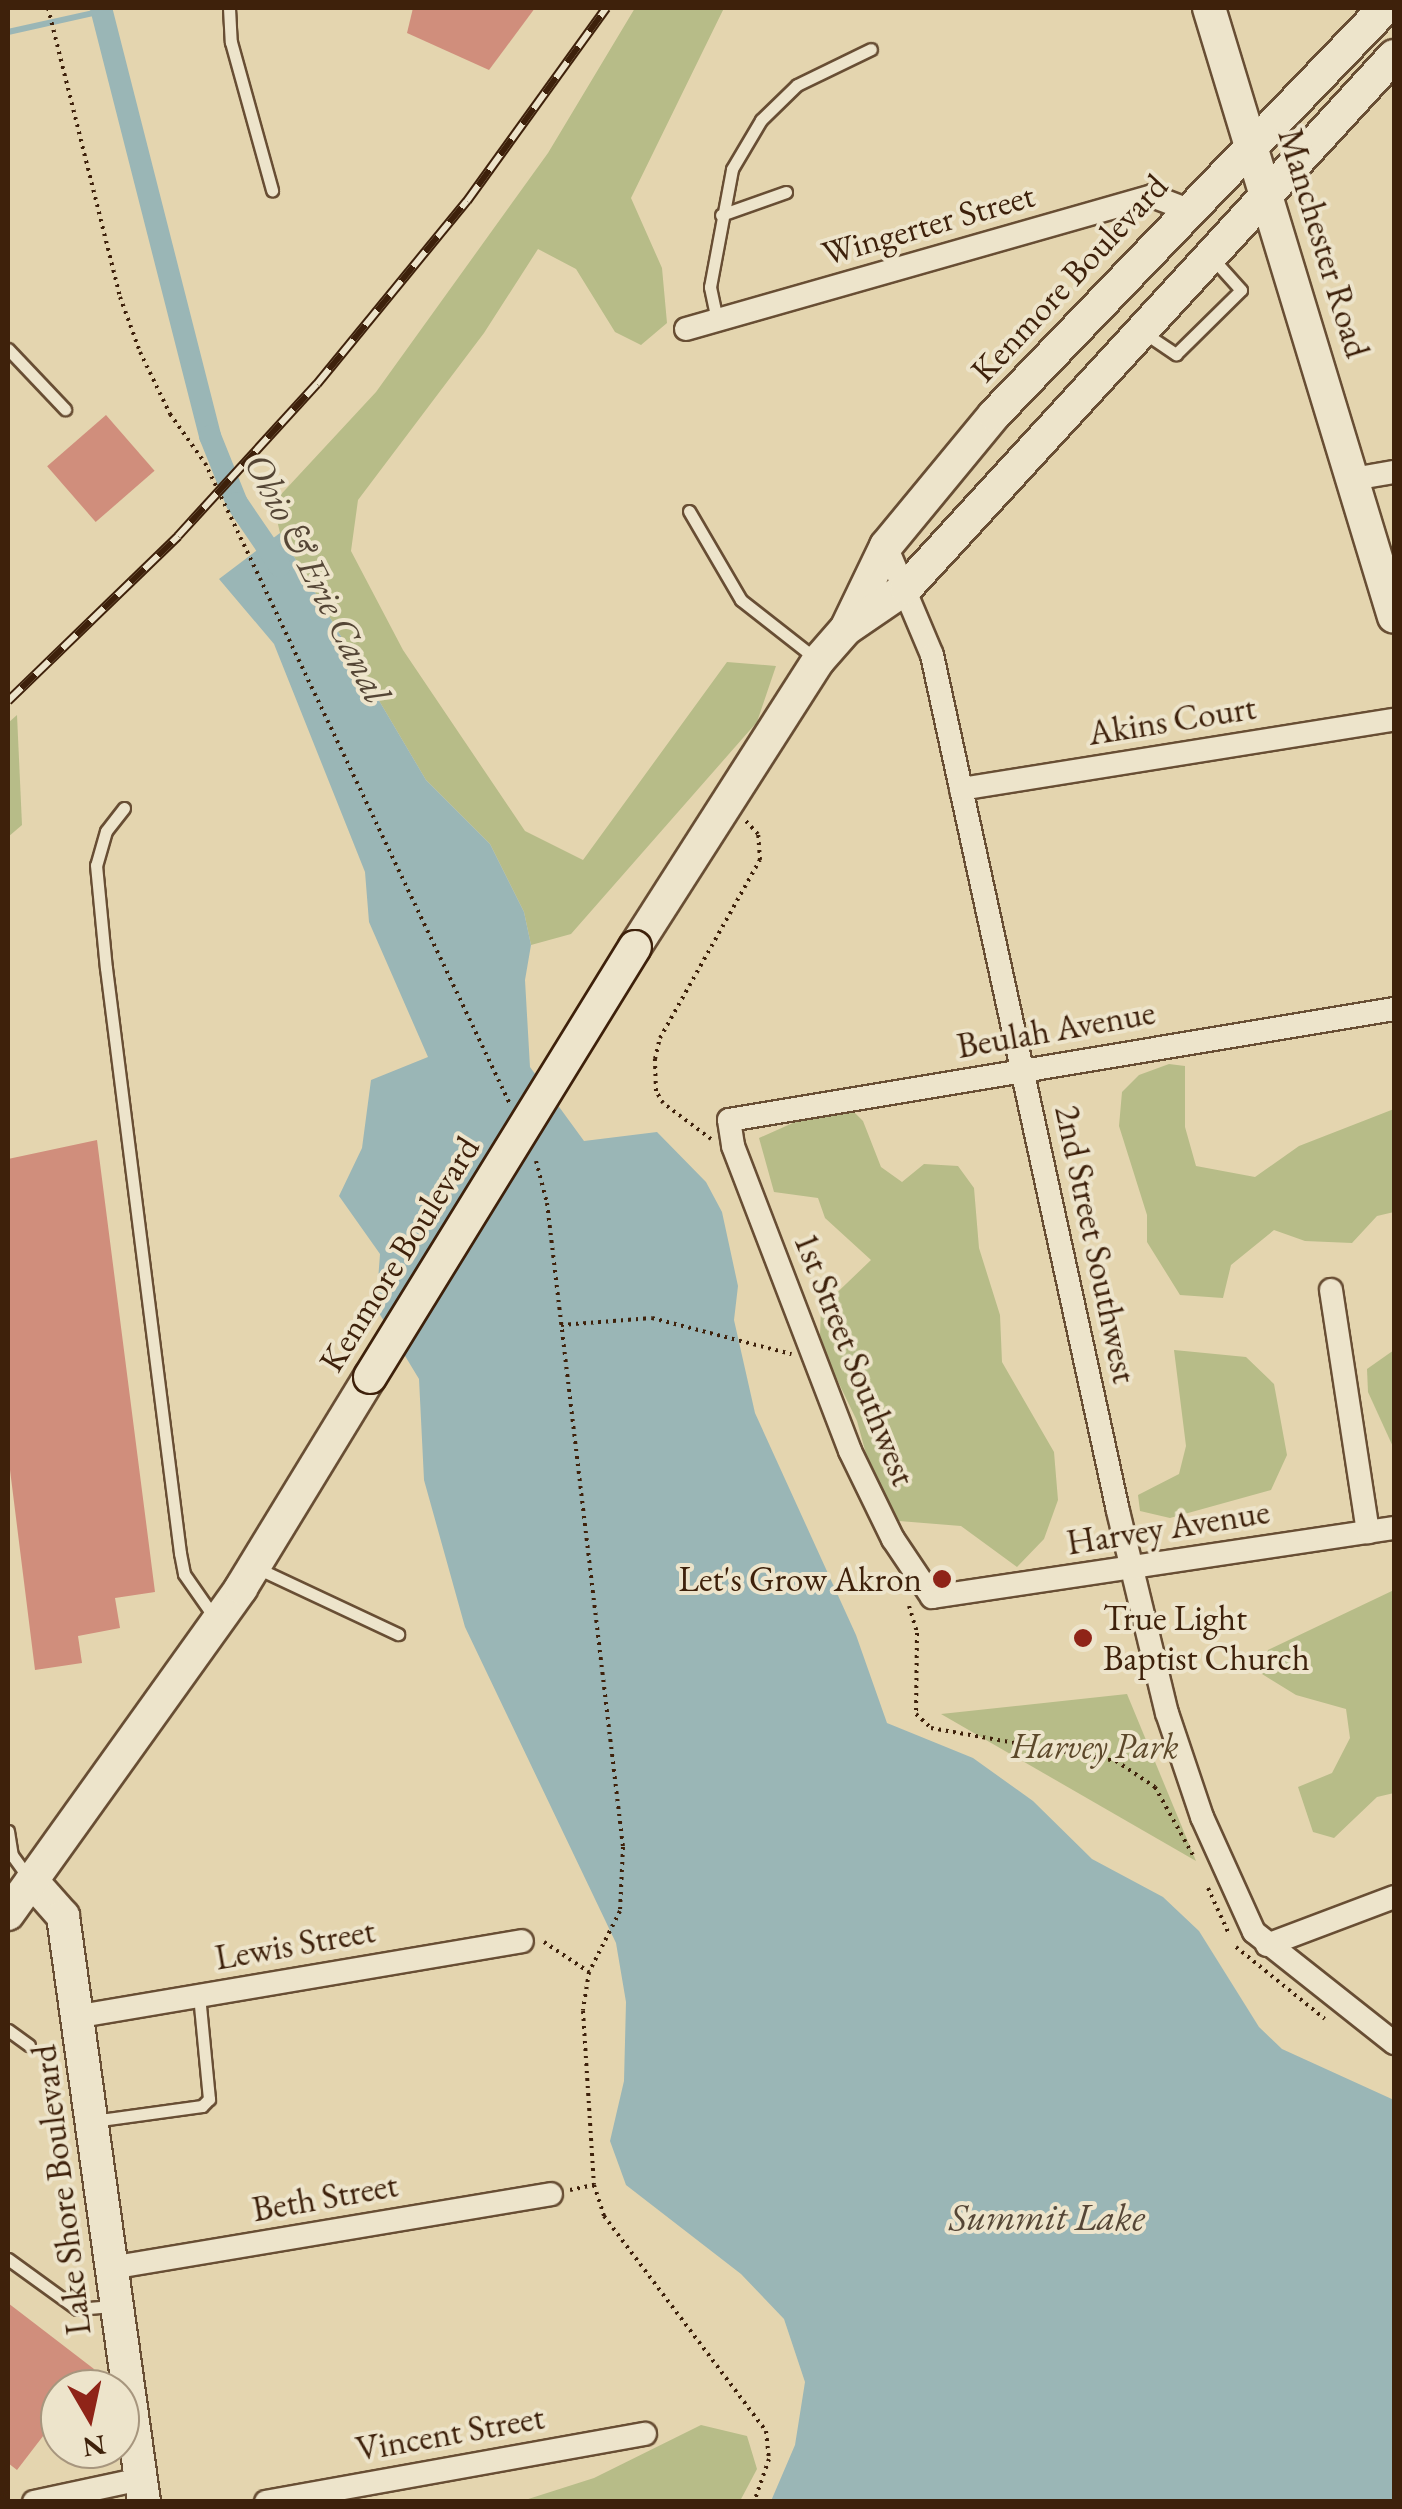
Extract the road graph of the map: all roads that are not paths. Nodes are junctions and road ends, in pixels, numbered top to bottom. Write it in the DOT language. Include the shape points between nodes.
graph roads {
  1 [pos="229,8"];
  2 [pos="1209,8"];
  3 [pos="1384,8"];
  4 [pos="871,49"];
  5 [pos="1394,56"];
  6 [pos="1252,142"];
  7 [pos="272,190"];
  8 [pos="786,192"];
  9 [pos="1268,193"];
  10 [pos="1188,210"];
  11 [pos="721,215"];
  12 [pos="1209,254"];
  13 [pos="718,320"];
  14 [pos="686,329"];
  15 [pos="1140,330"];
  16 [pos="8,348"];
  17 [pos="65,410"];
  18 [pos="1394,472"];
  19 [pos="1353,479"];
  20 [pos="689,511"];
  21 [pos="886,546"];
  22 [pos="906,588"];
  23 [pos="1394,617"];
  24 [pos="846,629"];
  25 [pos="818,661"];
  26 [pos="1394,720"];
  27 [pos="961,789"];
  28 [pos="124,808"];
  29 [pos="1394,1009"];
  30 [pos="1022,1070"];
  31 [pos="729,1120"];
  32 [pos="1331,1290"];
  33 [pos="1394,1528"];
  34 [pos="1368,1532"];
  35 [pos="254,1566"];
  36 [pos="1131,1568"];
  37 [pos="952,1594"];
  38 [pos="218,1620"];
  39 [pos="398,1634"];
  40 [pos="8,1831"];
  41 [pos="17,1864"];
  42 [pos="1394,1898"];
  43 [pos="8,1914"];
  44 [pos="522,1940"];
  45 [pos="1268,1945"];
  46 [pos="199,1996"];
  47 [pos="80,2016"];
  48 [pos="8,2030"];
  49 [pos="1394,2043"];
  50 [pos="28,2045"];
  51 [pos="93,2122"];
  52 [pos="551,2194"];
  53 [pos="8,2259"];
  54 [pos="110,2268"];
  55 [pos="115,2306"];
  56 [pos="645,2434"];
  57 [pos="143,2490"];
  58 [pos="34,2502"];
  59 [pos="266,2502"];
  1 -- 7 [label="lane" via="231,42"];
  2 -- 6 [label="main road, Manchester Road"];
  3 -- 6 [label="main road, Kenmore Boulevard"];
  4 -- 11 [label="lane" via="797,85 761,120 732,170"];
  5 -- 9 [label="main road, Kenmore Boulevard"];
  6 -- 9 [label="main road, Manchester Road"];
  6 -- 10 [label="main road, Kenmore Boulevard"];
  8 -- 11 [label="lane"];
  9 -- 12 [label="main road, Kenmore Boulevard"];
  9 -- 19 [label="main road, Manchester Road"];
  10 -- 13 [label="street, Wingerter Street" via="1152,196"];
  10 -- 21 [label="main road, Kenmore Boulevard" via="994,415"];
  11 -- 13 [label="lane" via="710,287"];
  12 -- 15 [label="main road, Kenmore Boulevard"];
  12 -- 15 [label="lane" via="1241,290 1176,354"];
  13 -- 14 [label="street, Wingerter Street"];
  15 -- 22 [label="main road, Kenmore Boulevard"];
  16 -- 17 [label="lane"];
  18 -- 19 [label="street"];
  19 -- 23 [label="main road, Manchester Road"];
  20 -- 25 [label="lane" via="742,600"];
  21 -- 22 [label="street, 2nd Street Southwest"];
  21 -- 24 [label="main road, Kenmore Boulevard"];
  22 -- 24 [label="main road, Kenmore Boulevard"];
  22 -- 27 [label="street, 2nd Street Southwest" via="932,655"];
  24 -- 25 [label="main road, Kenmore Boulevard"];
  25 -- 35 [label="main road, Kenmore Boulevard, bridge" via="726,799"];
  26 -- 27 [label="street, Akins Court"];
  27 -- 30 [label="street, 2nd Street Southwest"];
  28 -- 38 [label="lane" via="106,830 96,865 106,968 180,1553 200,1604"];
  29 -- 30 [label="street, Beulah Avenue"];
  30 -- 31 [label="street, Beulah Avenue"];
  30 -- 36 [label="street, 2nd Street Southwest"];
  31 -- 37 [label="street, 1st Street Southwest" via="850,1451 893,1539 932,1597"];
  32 -- 34 [label="street"];
  33 -- 34 [label="street, Harvey Avenue"];
  34 -- 36 [label="street, Harvey Avenue"];
  35 -- 38 [label="main road, Kenmore Boulevard"];
  35 -- 39 [label="lane"];
  36 -- 37 [label="street, Harvey Avenue"];
  36 -- 45 [label="street, 2nd Street Southwest" via="1167,1713 1202,1817 1254,1932"];
  38 -- 41 [label="main road, Kenmore Boulevard"];
  40 -- 41 [label="lane"];
  41 -- 43 [label="main road, Kenmore Boulevard"];
  41 -- 47 [label="main road, Lake Shore Boulevard" via="63,1916"];
  42 -- 45 [label="street"];
  44 -- 46 [label="street, Lewis Street"];
  45 -- 49 [label="street, 2nd Street Southwest"];
  46 -- 47 [label="street, Lewis Street"];
  46 -- 51 [label="lane" via="208,2099 202,2106"];
  47 -- 51 [label="main road, Lake Shore Boulevard"];
  48 -- 50 [label="lane"];
  51 -- 54 [label="main road, Lake Shore Boulevard"];
  52 -- 54 [label="street, Beth Street"];
  53 -- 55 [label="lane" via="77,2309"];
  54 -- 55 [label="main road, Lake Shore Boulevard"];
  55 -- 57 [label="main road, Lake Shore Boulevard"];
  56 -- 59 [label="street, Vincent Street"];
  57 -- 58 [label="street"];
}
